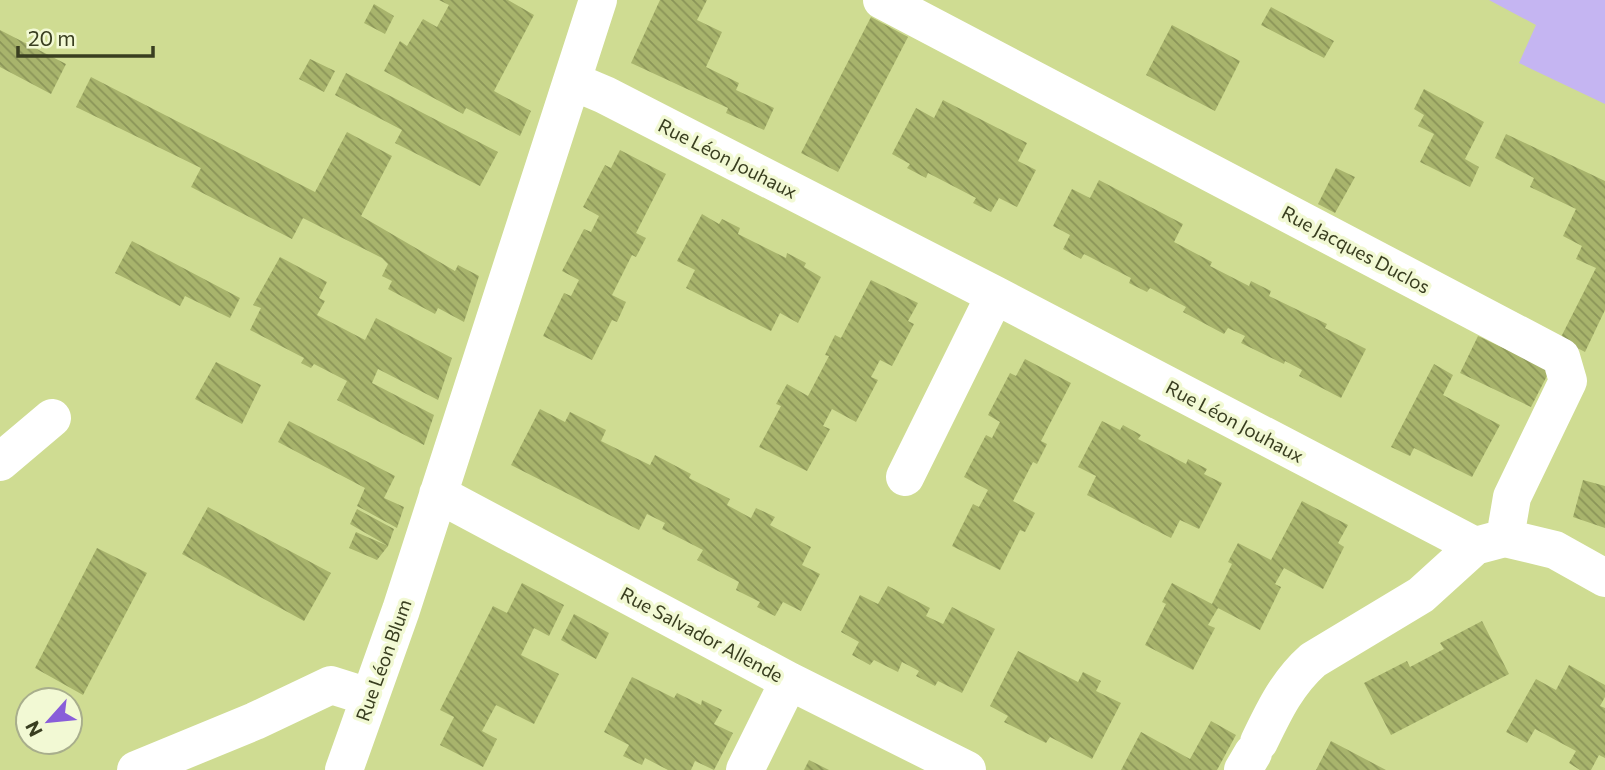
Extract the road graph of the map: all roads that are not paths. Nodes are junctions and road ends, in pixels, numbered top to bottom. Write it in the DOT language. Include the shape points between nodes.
graph roads {
  1 [pos="598,0"];
  2 [pos="881,0"];
  3 [pos="572,81"];
  4 [pos="995,295"];
  5 [pos="52,418"];
  6 [pos="0,462"];
  7 [pos="905,477"];
  8 [pos="438,494"];
  9 [pos="1490,542"];
  10 [pos="1605,578"];
  11 [pos="789,681"];
  12 [pos="369,697"];
  13 [pos="1252,755"];
  14 [pos="136,770"];
  15 [pos="344,770"];
  16 [pos="745,770"];
  17 [pos="967,770"];
  1 -- 3 [label="street, Rue Léon Blum"];
  2 -- 9 [label="street, Rue Jacques Duclos" via="1561,357 1568,382"];
  3 -- 4 [label="street, Rue Léon Jouhaux"];
  3 -- 8 [label="street, Rue Léon Blum"];
  4 -- 7 [label="street"];
  4 -- 9 [label="street, Rue Léon Jouhaux"];
  5 -- 6 [label="street"];
  8 -- 11 [label="street, Rue Salvador Allende"];
  8 -- 12 [label="street, Rue Léon Blum"];
  9 -- 10 [label="street" via="1555,550"];
  9 -- 13 [label="street" via="1421,595 1312,660 1283,694"];
  11 -- 16 [label="street"];
  11 -- 17 [label="street, Rue Salvador Allende"];
  12 -- 14 [label="street" via="331,685"];
  12 -- 15 [label="street, Rue Léon Blum"];
}
